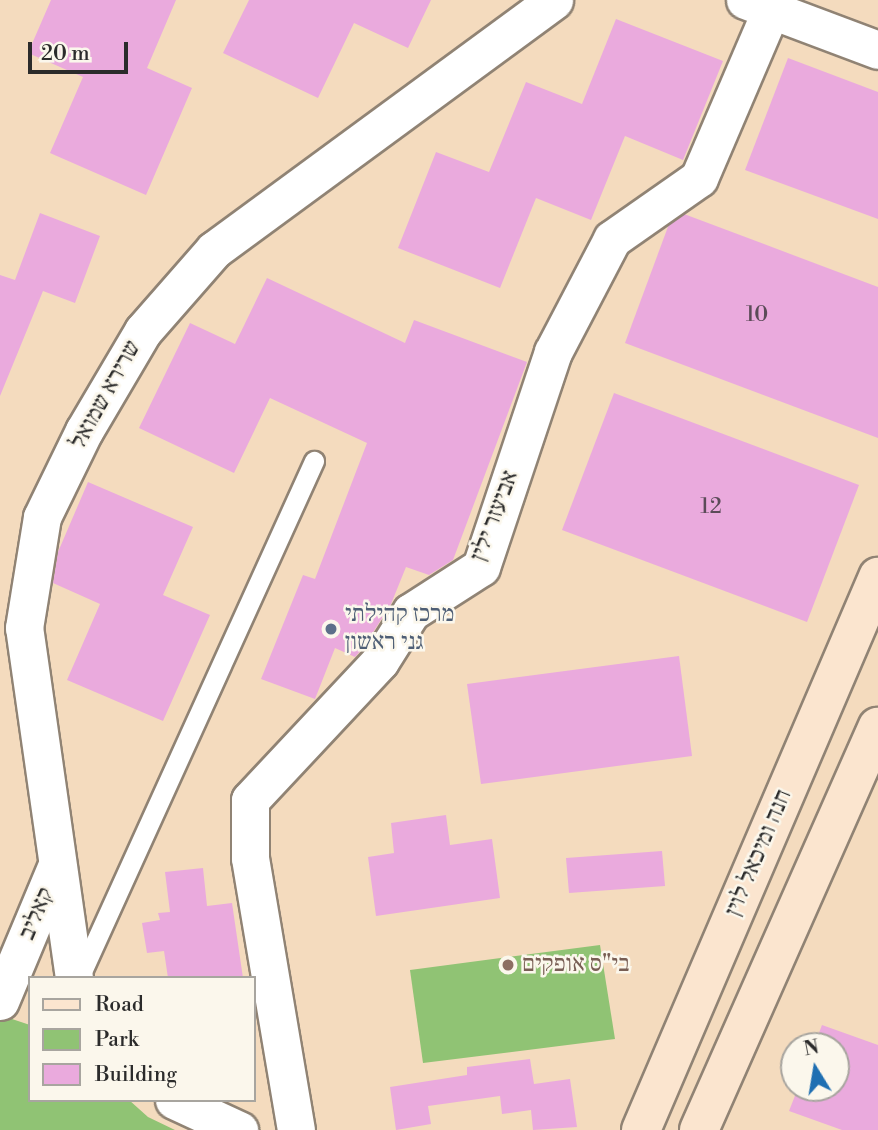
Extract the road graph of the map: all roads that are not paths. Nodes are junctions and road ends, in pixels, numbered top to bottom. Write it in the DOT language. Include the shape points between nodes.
graph roads {
  1 [pos="554,0"];
  2 [pos="758,5"];
  3 [pos="878,50"];
  4 [pos="314,461"];
  5 [pos="878,577"];
  6 [pos="878,727"];
  7 [pos="57,865"];
  8 [pos="74,976"];
  9 [pos="80,976"];
  10 [pos="0,1001"];
  11 [pos="178,1102"];
  12 [pos="239,1130"];
  13 [pos="296,1130"];
  14 [pos="641,1130"];
  15 [pos="699,1130"];
  1 -- 7 [label="street, שרירא שמואל" via="214,250 143,331 84,431 42,517 24,628"];
  2 -- 3 [label="street"];
  2 -- 13 [label="street, אביעזר ילין" via="699,178 612,239 553,352 481,567 411,612 380,661 250,800 250,858"];
  4 -- 9 [label="lane"];
  5 -- 14 [label="main road, חנה ומיכאל לוין"];
  6 -- 15 [label="main road"];
  7 -- 8 [label="street, שרירא שמואל"];
  7 -- 10 [label="street, קאליב"];
  11 -- 12 [label="street"];
}
